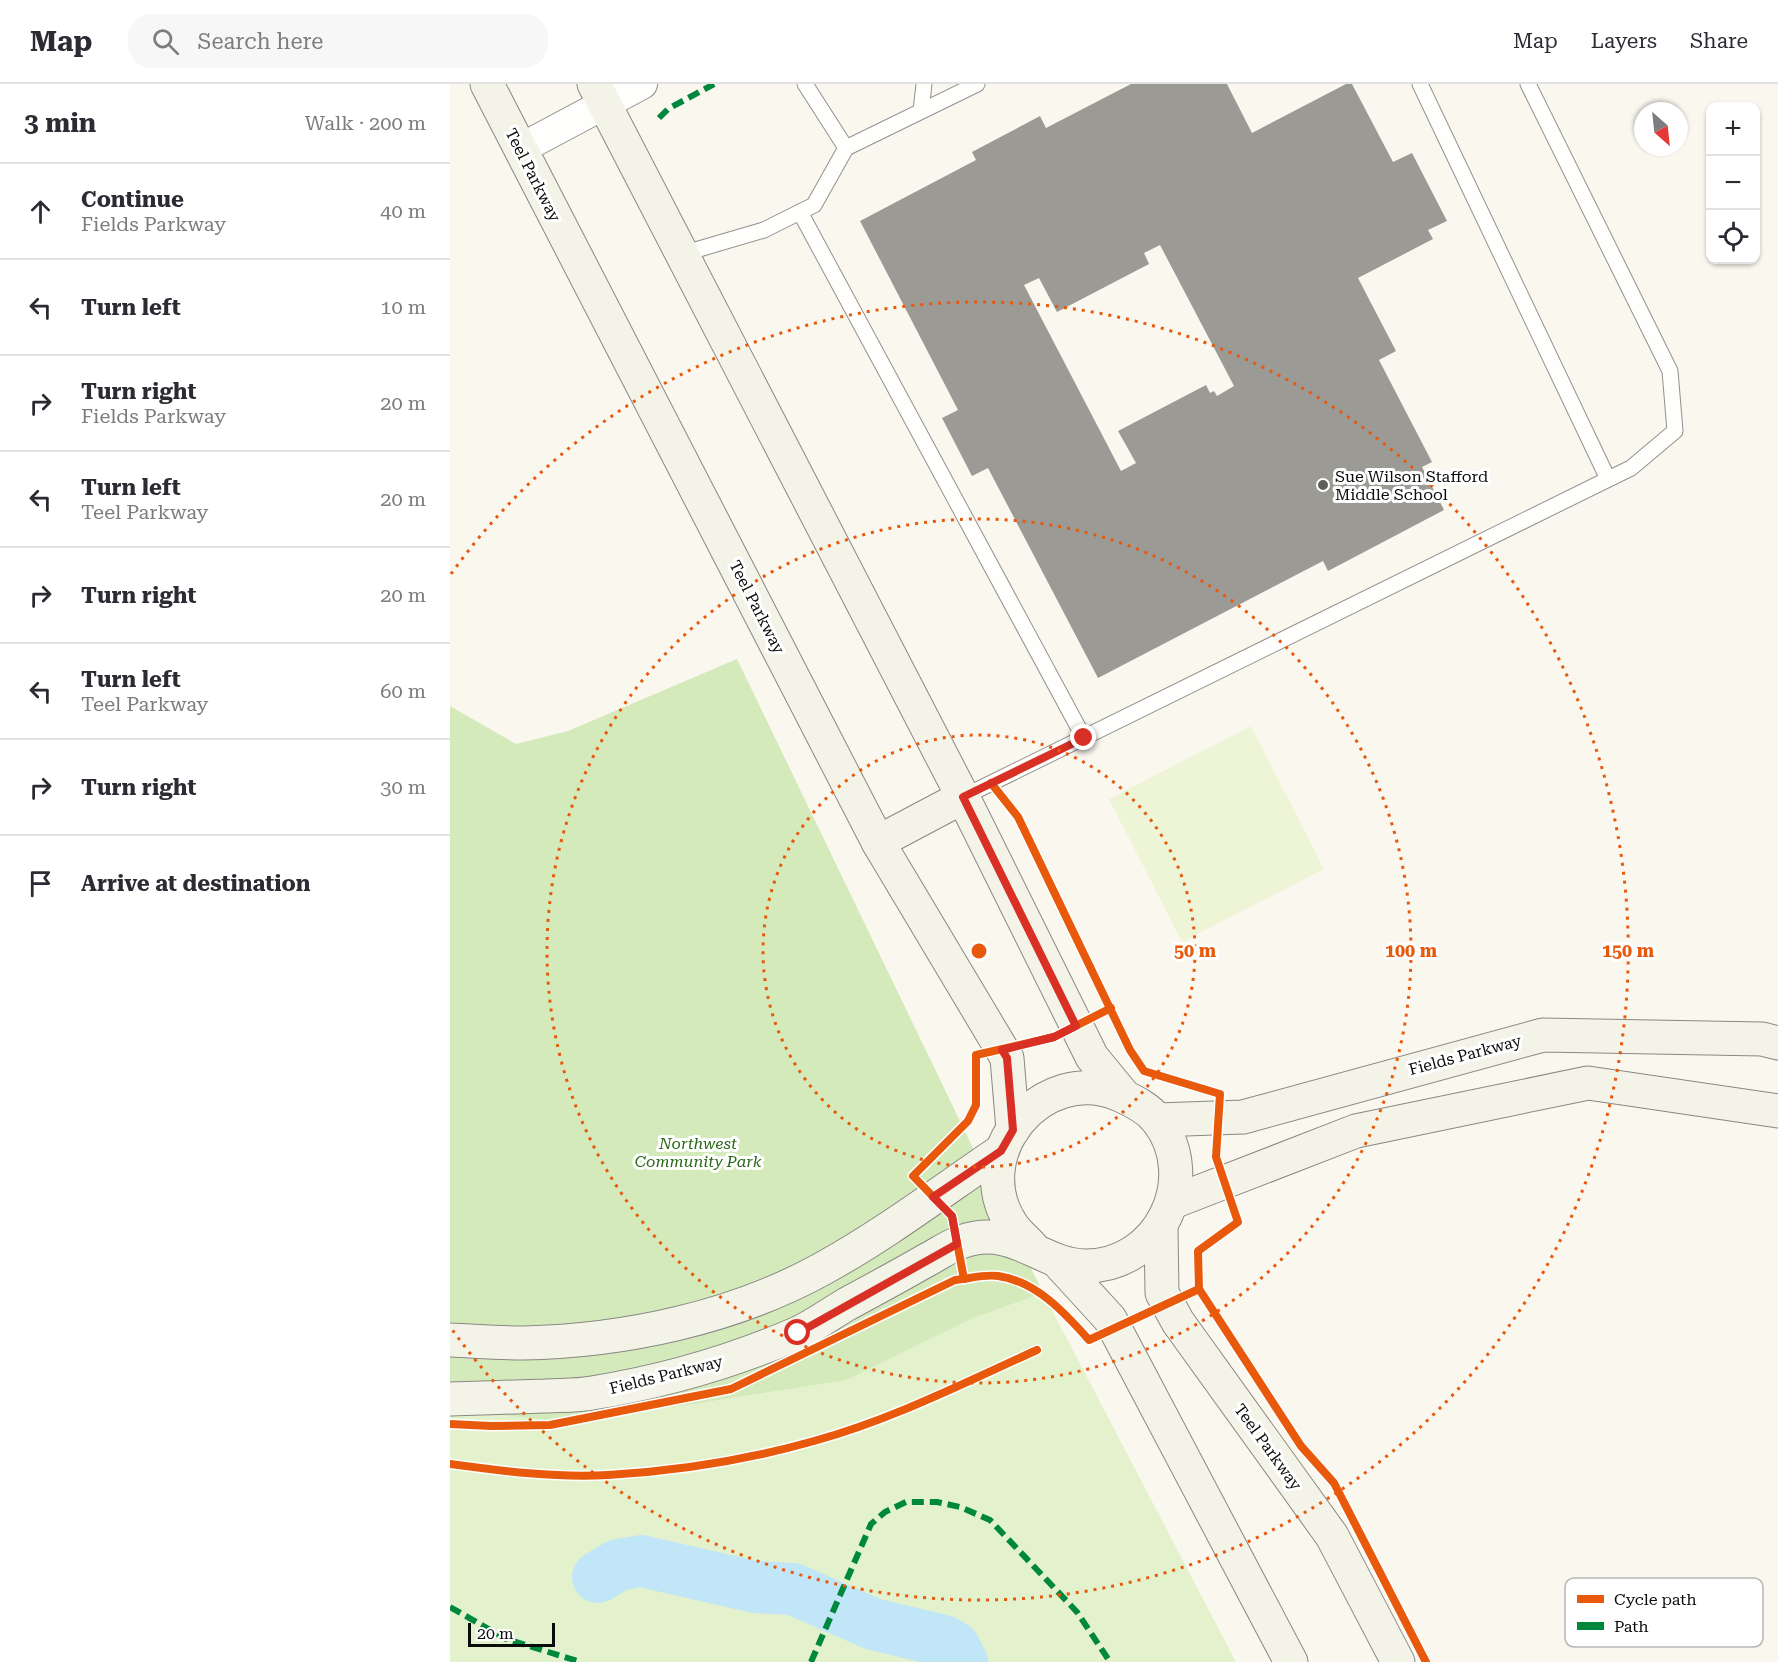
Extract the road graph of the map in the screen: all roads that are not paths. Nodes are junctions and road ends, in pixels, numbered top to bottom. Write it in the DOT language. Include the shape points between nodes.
graph roads {
  1 [pos="487,84"];
  2 [pos="642,84"];
  3 [pos="805,84"];
  4 [pos="924,84"];
  5 [pos="977,84"];
  6 [pos="1420,84"];
  7 [pos="1528,84"];
  8 [pos="599,94"];
  9 [pos="921,111"];
  10 [pos="846,148"];
  11 [pos="520,149"];
  12 [pos="800,212"];
  13 [pos="682,254"];
  14 [pos="1608,479"];
  15 [pos="1084,738"];
  16 [pos="963,797"];
  17 [pos="878,842"];
  18 [pos="1778,1044"];
  19 [pos="1124,1096"];
  20 [pos="1778,1111"];
  21 [pos="1158,1120"];
  22 [pos="1007,1140"];
  23 [pos="1167,1215"];
  24 [pos="1045,1254"];
  25 [pos="450,1340"];
  26 [pos="450,1399"];
  27 [pos="1292,1662"];
  28 [pos="1398,1662"];
  1 -- 11 [label="main road, Teel Parkway"];
  2 -- 8 [label="street"];
  3 -- 10 [label="lane"];
  4 -- 9 [label="lane"];
  5 -- 9 [label="lane"];
  6 -- 14 [label="lane"];
  7 -- 14 [label="lane" via="1670,371 1675,431 1631,468"];
  8 -- 11 [label="street"];
  8 -- 13 [label="main road"];
  9 -- 10 [label="lane"];
  10 -- 12 [label="lane" via="814,205"];
  11 -- 17 [label="main road, Teel Parkway"];
  12 -- 13 [label="lane" via="765,230"];
  12 -- 15 [label="lane"];
  13 -- 16 [label="main road"];
  14 -- 15 [label="lane"];
  15 -- 16 [label="lane"];
  16 -- 17 [label="main road"];
  16 -- 19 [label="main road" via="1092,1057"];
  17 -- 22 [label="main road, Teel Parkway" via="1007,1058"];
  18 -- 21 [label="main road, Fields Parkway" via="1762,1039 1543,1035 1243,1117"];
  19 -- 21 [label="main road"];
  19 -- 22 [label="main road" via="1107,1089 1077,1088 1048,1096 1024,1114"];
  20 -- 23 [label="main road" via="1588,1083 1356,1131"];
  21 -- 23 [label="main road" via="1172,1145 1177,1174"];
  22 -- 24 [label="main road" via="998,1167 1000,1197 1012,1225"];
  22 -- 25 [label="main road" via="892,1226 821,1269 756,1299 679,1323 606,1335 524,1343"];
  23 -- 24 [label="main road" via="1140,1249 1114,1262 1086,1266"];
  23 -- 28 [label="main road, Teel Parkway" via="1162,1293 1332,1536"];
  24 -- 26 [label="main road, Fields Parkway" via="998,1237 963,1241 798,1333 700,1369 589,1394"];
  24 -- 27 [label="main road" via="1110,1319"];
}
